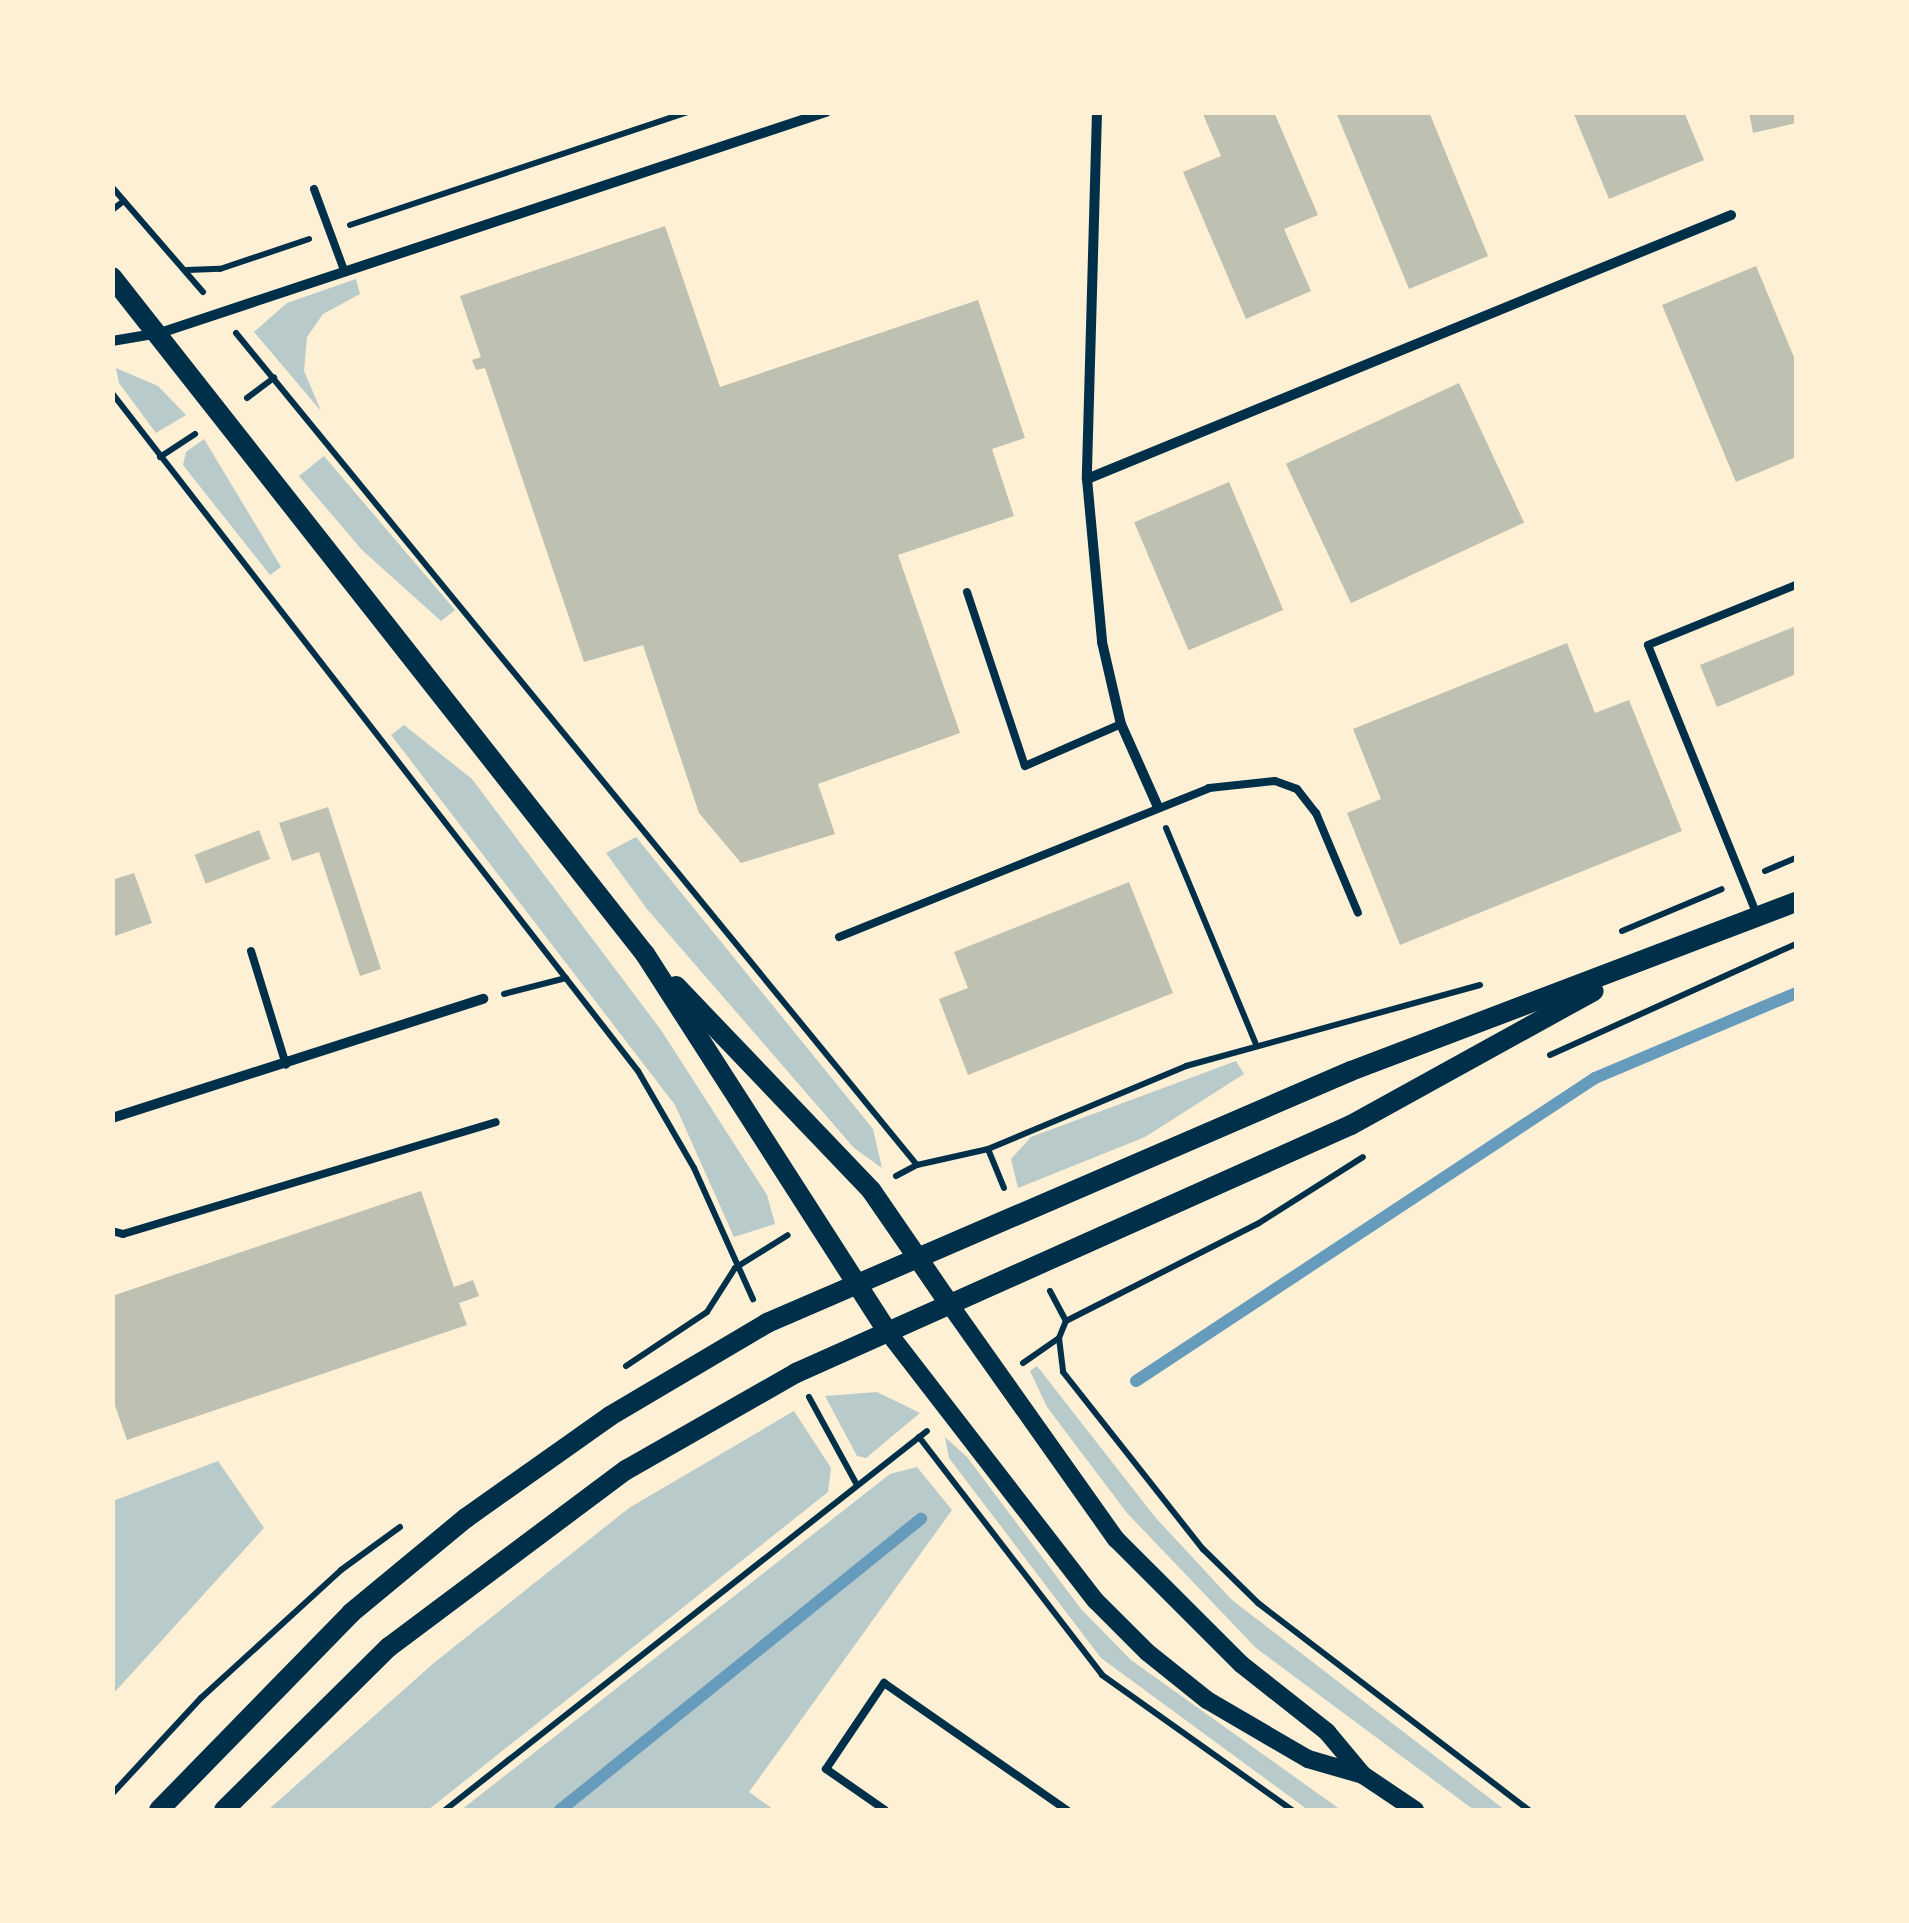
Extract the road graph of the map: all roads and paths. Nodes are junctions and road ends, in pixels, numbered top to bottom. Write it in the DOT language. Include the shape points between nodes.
graph roads {
  1 [pos="687,112"];
  2 [pos="826,112"];
  3 [pos="1097,112"];
  4 [pos="112,186"];
  5 [pos="314,189"];
  6 [pos="124,201"];
  7 [pos="112,210"];
  8 [pos="1731,215"];
  9 [pos="332,232"];
  10 [pos="186,270"];
  11 [pos="344,270"];
  12 [pos="112,277"];
  13 [pos="218,312"];
  14 [pos="160,332"];
  15 [pos="112,341"];
  16 [pos="112,393"];
  17 [pos="1087,478"];
  18 [pos="1796,585"];
  19 [pos="967,592"];
  20 [pos="1121,724"];
  21 [pos="1158,808"];
  22 [pos="1796,902"];
  23 [pos="1358,913"];
  24 [pos="1758,917"];
  25 [pos="840,937"];
  26 [pos="1796,944"];
  27 [pos="251,951"];
  28 [pos="645,954"];
  29 [pos="1657,956"];
  30 [pos="566,978"];
  31 [pos="484,999"];
  32 [pos="1256,1044"];
  33 [pos="286,1064"];
  34 [pos="1532,1064"];
  35 [pos="112,1118"];
  36 [pos="496,1122"];
  37 [pos="1372,1152"];
  38 [pos="916,1165"];
  39 [pos="112,1231"];
  40 [pos="914,1254"];
  41 [pos="854,1282"];
  42 [pos="948,1302"];
  43 [pos="767,1323"];
  44 [pos="888,1331"];
  45 [pos="1059,1338"];
  46 [pos="796,1372"];
  47 [pos="998,1380"];
  48 [pos="953,1411"];
  49 [pos="857,1485"];
  50 [pos="1363,1775"];
  51 [pos="159,1810"];
  52 [pos="224,1810"];
  53 [pos="445,1810"];
  54 [pos="885,1810"];
  55 [pos="1066,1810"];
  56 [pos="1415,1810"];
  57 [pos="1529,1810"];
  1 -- 9 [label="path"];
  2 -- 11 [label="street"];
  3 -- 17 [label="street"];
  4 -- 6 [label="path"];
  5 -- 9 [label="lane"];
  6 -- 7 [label="path"];
  6 -- 10 [label="path"];
  8 -- 17 [label="street"];
  9 -- 10 [label="path" via="220,269"];
  9 -- 11 [label="lane"];
  10 -- 13 [label="path"];
  11 -- 13 [label="street"];
  12 -- 14 [label="main road"];
  13 -- 14 [label="street"];
  13 -- 38 [label="path"];
  14 -- 15 [label="street"];
  14 -- 28 [label="main road"];
  16 -- 30 [label="path"];
  17 -- 20 [label="street" via="1102,642"];
  18 -- 24 [label="lane" via="1648,645"];
  19 -- 20 [label="lane" via="1025,766"];
  20 -- 21 [label="street"];
  21 -- 23 [label="lane" via="1208,788 1275,781 1297,789 1316,813"];
  21 -- 25 [label="lane"];
  21 -- 32 [label="path"];
  22 -- 24 [label="main road"];
  24 -- 29 [label="main road"];
  26 -- 34 [label="path"];
  27 -- 33 [label="lane"];
  28 -- 40 [label="main road" via="871,1190"];
  28 -- 41 [label="main road"];
  29 -- 40 [label="main road" via="1351,1071"];
  29 -- 42 [label="main road" via="1352,1124"];
  30 -- 31 [label="path"];
  30 -- 43 [label="path" via="648,1087"];
  31 -- 33 [label="street"];
  33 -- 35 [label="street"];
  36 -- 39 [label="lane" via="123,1234"];
  37 -- 45 [label="path" via="1258,1223 1066,1321"];
  40 -- 41 [label="main road"];
  40 -- 42 [label="main road"];
  41 -- 43 [label="main road"];
  41 -- 44 [label="main road"];
  42 -- 44 [label="main road"];
  42 -- 47 [label="street"];
  43 -- 51 [label="main road" via="610,1416 466,1518 351,1613"];
  44 -- 46 [label="main road"];
  44 -- 48 [label="street"];
  45 -- 47 [label="path"];
  45 -- 57 [label="path" via="1063,1372 1141,1478 1217,1562 1258,1603"];
  46 -- 49 [label="path"];
  46 -- 52 [label="main road" via="626,1470 487,1570 388,1647"];
  47 -- 50 [label="street" via="1116,1539 1241,1664 1327,1732"];
  48 -- 49 [label="path"];
  48 -- 50 [label="street" via="1096,1601 1148,1652 1207,1700 1308,1759"];
  49 -- 53 [label="path"];
  50 -- 56 [label="street"];
  54 -- 55 [label="lane" via="826,1769 884,1683"];
}
